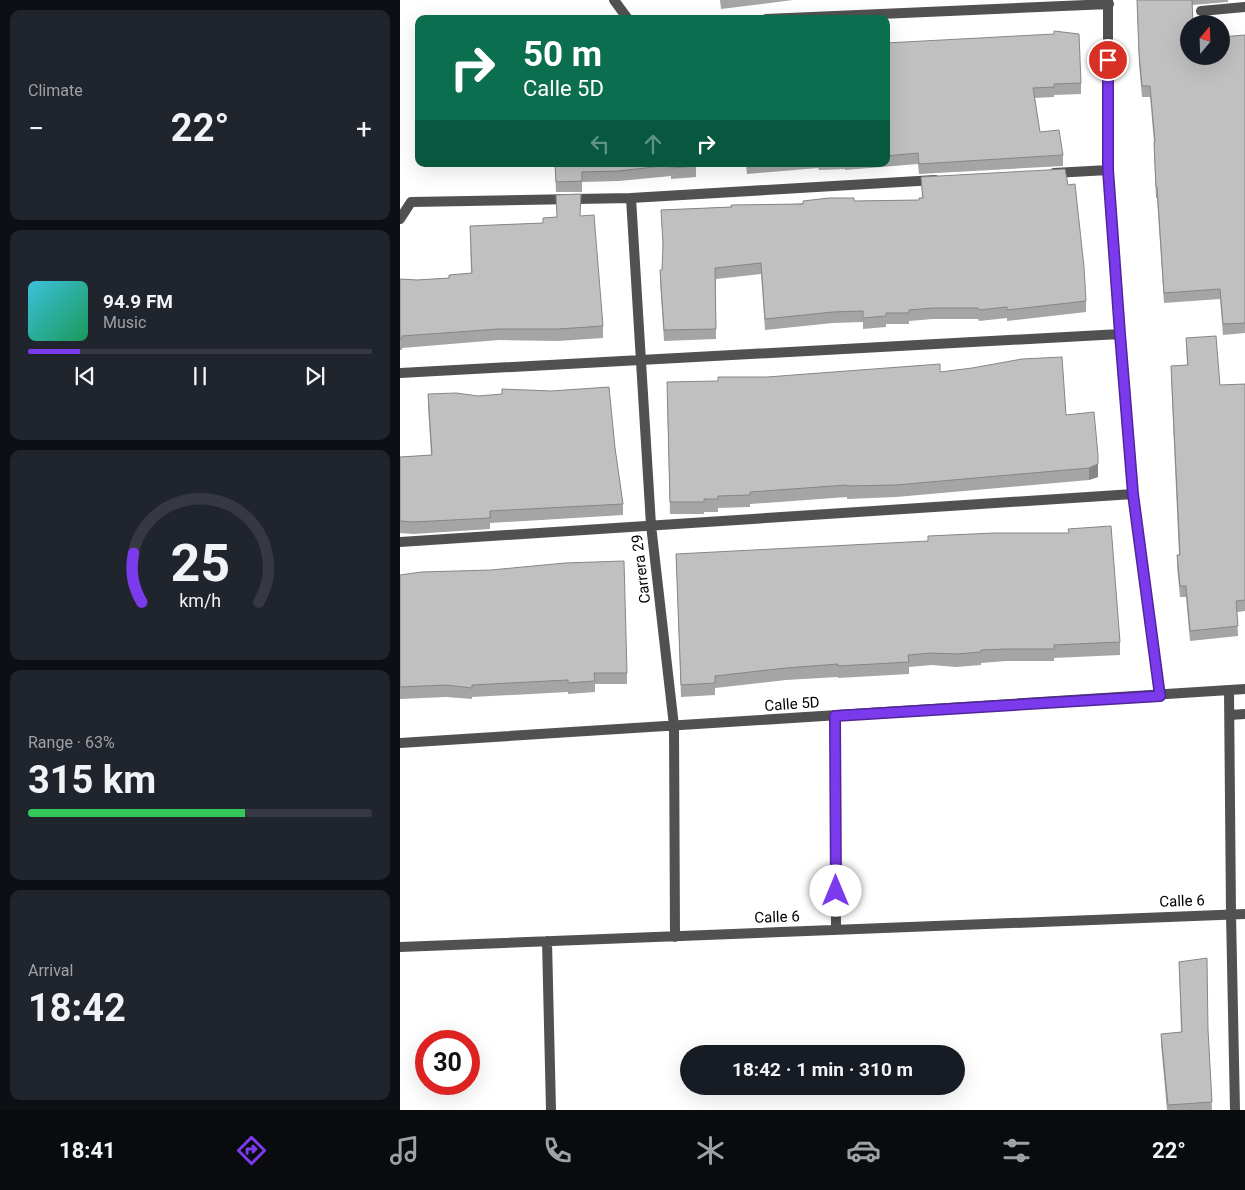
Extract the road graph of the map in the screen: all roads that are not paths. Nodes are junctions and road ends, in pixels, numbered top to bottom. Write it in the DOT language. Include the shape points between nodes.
graph roads {
  1 [pos="614,0"];
  2 [pos="1109,2"];
  3 [pos="1245,7"];
  4 [pos="1201,11"];
  5 [pos="625,15"];
  6 [pos="847,15"];
  7 [pos="1108,170"];
  8 [pos="1048,174"];
  9 [pos="949,179"];
  10 [pos="631,198"];
  11 [pos="400,219"];
  12 [pos="1120,334"];
  13 [pos="642,359"];
  14 [pos="400,373"];
  15 [pos="1133,494"];
  16 [pos="651,525"];
  17 [pos="400,542"];
  18 [pos="1245,689"];
  19 [pos="1229,690"];
  20 [pos="1160,696"];
  21 [pos="1245,714"];
  22 [pos="1230,715"];
  23 [pos="835,716"];
  24 [pos="674,726"];
  25 [pos="400,743"];
  26 [pos="1231,914"];
  27 [pos="1245,914"];
  28 [pos="836,930"];
  29 [pos="675,937"];
  30 [pos="547,941"];
  31 [pos="400,947"];
  32 [pos="551,1110"];
  33 [pos="1235,1110"];
  1 -- 5 [label="street"];
  2 -- 6 [label="street"];
  2 -- 7 [label="street"];
  3 -- 4 [label="street"];
  7 -- 8 [label="street"];
  7 -- 12 [label="street"];
  9 -- 10 [label="street"];
  10 -- 11 [label="street" via="411,202"];
  10 -- 13 [label="street, Carrera 29"];
  12 -- 13 [label="street"];
  12 -- 15 [label="street"];
  13 -- 14 [label="street"];
  13 -- 16 [label="street, Carrera 29"];
  15 -- 16 [label="street"];
  15 -- 20 [label="street"];
  16 -- 17 [label="street"];
  16 -- 24 [label="street, Carrera 29"];
  18 -- 19 [label="street, Calle 5D"];
  19 -- 20 [label="street, Calle 5D"];
  19 -- 22 [label="street"];
  20 -- 23 [label="street, Calle 5D"];
  21 -- 22 [label="street"];
  22 -- 26 [label="street"];
  23 -- 24 [label="street, Calle 5D"];
  23 -- 28 [label="street"];
  24 -- 25 [label="street, Calle 5D"];
  24 -- 29 [label="street, Carrera 29"];
  26 -- 27 [label="street, Calle 6"];
  26 -- 28 [label="street, Calle 6"];
  26 -- 33 [label="street"];
  28 -- 29 [label="street, Calle 6"];
  29 -- 30 [label="street, Calle 6"];
  30 -- 31 [label="street, Calle 6"];
  30 -- 32 [label="street"];
}
